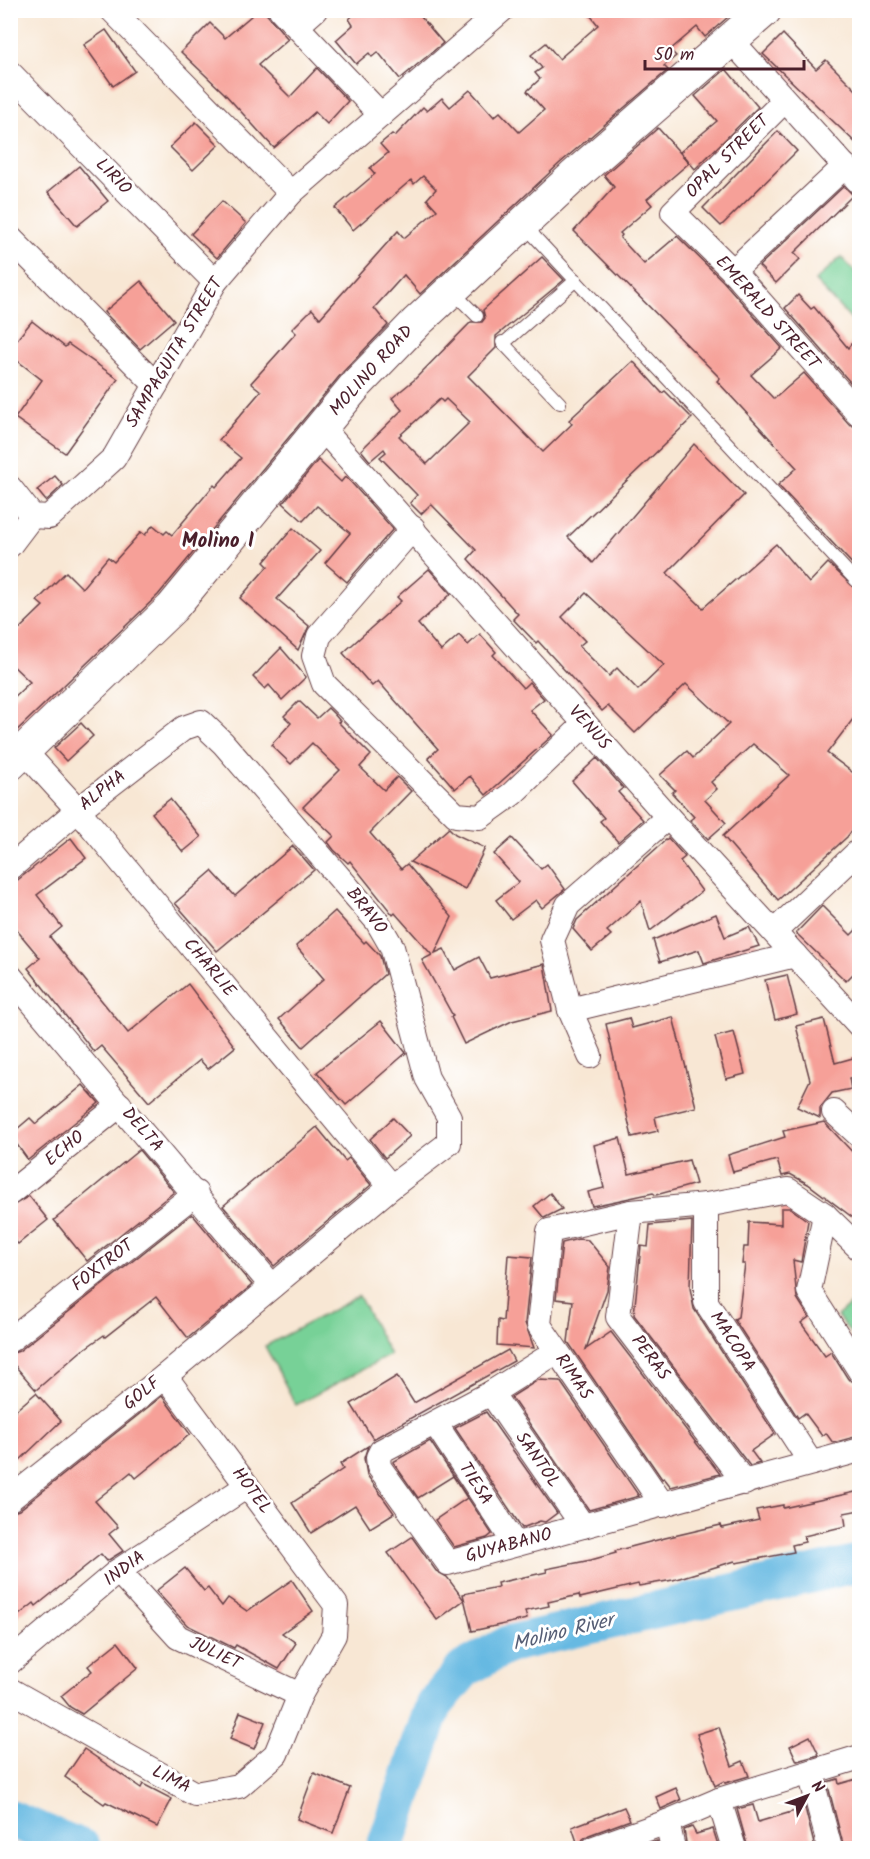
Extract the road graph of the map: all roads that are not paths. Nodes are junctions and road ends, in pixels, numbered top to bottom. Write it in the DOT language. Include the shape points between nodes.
graph roads {
  1 [pos="112,10"];
  2 [pos="502,10"];
  3 [pos="765,10"];
  4 [pos="297,16"];
  5 [pos="731,40"];
  6 [pos="10,73"];
  7 [pos="784,101"];
  8 [pos="381,114"];
  9 [pos="852,175"];
  10 [pos="291,193"];
  11 [pos="673,212"];
  12 [pos="525,222"];
  13 [pos="10,238"];
  14 [pos="733,271"];
  15 [pos="576,280"];
  16 [pos="215,282"];
  17 [pos="452,291"];
  18 [pos="477,316"];
  19 [pos="156,385"];
  20 [pos="560,403"];
  21 [pos="857,409"];
  22 [pos="321,427"];
  23 [pos="10,488"];
  24 [pos="32,516"];
  25 [pos="413,528"];
  26 [pos="10,545"];
  27 [pos="860,585"];
  28 [pos="201,722"];
  29 [pos="585,724"];
  30 [pos="18,758"];
  31 [pos="78,810"];
  32 [pos="668,817"];
  33 [pos="860,850"];
  34 [pos="10,868"];
  35 [pos="775,931"];
  36 [pos="795,955"];
  37 [pos="10,976"];
  38 [pos="570,1010"];
  39 [pos="860,1026"];
  40 [pos="590,1056"];
  41 [pos="120,1105"];
  42 [pos="834,1112"];
  43 [pos="860,1136"];
  44 [pos="449,1143"];
  45 [pos="391,1187"];
  46 [pos="10,1193"];
  47 [pos="196,1193"];
  48 [pos="706,1205"];
  49 [pos="631,1212"];
  50 [pos="825,1215"];
  51 [pos="860,1249"];
  52 [pos="272,1286"];
  53 [pos="10,1340"];
  54 [pos="556,1352"];
  55 [pos="860,1371"];
  56 [pos="165,1376"];
  57 [pos="491,1393"];
  58 [pos="435,1424"];
  59 [pos="860,1450"];
  60 [pos="811,1463"];
  61 [pos="745,1483"];
  62 [pos="247,1486"];
  63 [pos="10,1499"];
  64 [pos="663,1505"];
  65 [pos="583,1526"];
  66 [pos="515,1544"];
  67 [pos="118,1571"];
  68 [pos="336,1605"];
  69 [pos="10,1662"];
  70 [pos="10,1690"];
  71 [pos="300,1695"];
  72 [pos="860,1757"];
  73 [pos="810,1773"];
  74 [pos="719,1800"];
  75 [pos="667,1822"];
  76 [pos="594,1848"];
  77 [pos="673,1848"];
  78 [pos="734,1848"];
  79 [pos="830,1848"];
  1 -- 10 [label="street"];
  2 -- 8 [label="street, SAMPAGUITA STREET"];
  3 -- 5 [label="main road, MOLINO ROAD"];
  4 -- 8 [label="street"];
  5 -- 7 [label="street"];
  5 -- 12 [label="main road, MOLINO ROAD"];
  6 -- 16 [label="street, LIRIO"];
  7 -- 9 [label="street"];
  7 -- 11 [label="street, OPAL STREET"];
  8 -- 10 [label="street, SAMPAGUITA STREET"];
  9 -- 14 [label="street"];
  10 -- 16 [label="street, SAMPAGUITA STREET"];
  11 -- 14 [label="street, EMERALD STREET"];
  12 -- 15 [label="lane"];
  12 -- 17 [label="main road, MOLINO ROAD"];
  13 -- 19 [label="street"];
  14 -- 21 [label="street, EMERALD STREET"];
  15 -- 20 [label="lane" via="502,343"];
  15 -- 27 [label="lane"];
  16 -- 19 [label="street, SAMPAGUITA STREET"];
  17 -- 18 [label="lane"];
  17 -- 22 [label="main road, MOLINO ROAD" via="409,330"];
  19 -- 24 [label="street, SAMPAGUITA STREET" via="114,458 49,517"];
  22 -- 25 [label="street, VENUS"];
  22 -- 30 [label="main road, MOLINO ROAD" via="172,608"];
  23 -- 24 [label="street"];
  24 -- 26 [label="street"];
  25 -- 29 [label="street, VENUS"];
  25 -- 29 [label="street" via="319,636 314,656 324,684 456,815 480,817 512,794"];
  28 -- 31 [label="street, ALPHA" via="184,728"];
  28 -- 44 [label="street, BRAVO" via="382,929 392,946 427,1078 449,1117"];
  29 -- 32 [label="street, VENUS"];
  30 -- 31 [label="street, CHARLIE"];
  31 -- 34 [label="street, ALPHA"];
  31 -- 45 [label="street, CHARLIE"];
  32 -- 35 [label="street, VENUS"];
  32 -- 38 [label="street" via="568,905 552,939"];
  33 -- 35 [label="street"];
  35 -- 36 [label="street, VENUS"];
  36 -- 38 [label="street"];
  36 -- 39 [label="street, VENUS"];
  37 -- 41 [label="street, DELTA"];
  38 -- 40 [label="street"];
  41 -- 46 [label="street, ECHO"];
  41 -- 47 [label="street, DELTA"];
  42 -- 43 [label="street"];
  44 -- 45 [label="street, GOLF"];
  45 -- 52 [label="street, GOLF"];
  47 -- 52 [label="street, DELTA"];
  47 -- 53 [label="street, FOXTROT"];
  48 -- 49 [label="street"];
  48 -- 50 [label="street" via="788,1190"];
  48 -- 60 [label="street, MACOPA" via="706,1302"];
  49 -- 54 [label="street, RIMAS" via="549,1231 539,1325"];
  49 -- 61 [label="street, PERAS" via="618,1317"];
  50 -- 51 [label="street"];
  50 -- 55 [label="street" via="809,1291"];
  52 -- 56 [label="street, GOLF"];
  54 -- 57 [label="street, GUYABANO"];
  54 -- 64 [label="street, RIMAS"];
  56 -- 62 [label="street, HOTEL"];
  56 -- 63 [label="street, GOLF"];
  57 -- 58 [label="street, GUYABANO"];
  57 -- 65 [label="street, SANTOL"];
  58 -- 66 [label="street, TIESA"];
  58 -- 66 [label="street, GUYABANO" via="381,1450 379,1467 448,1563"];
  59 -- 60 [label="street, GUYABANO"];
  60 -- 61 [label="street, GUYABANO"];
  61 -- 64 [label="street, GUYABANO"];
  62 -- 67 [label="street, INDIA"];
  62 -- 68 [label="street, HOTEL"];
  64 -- 65 [label="street, GUYABANO"];
  65 -- 66 [label="street, GUYABANO"];
  67 -- 69 [label="street, INDIA"];
  67 -- 71 [label="street, JULIET" via="178,1637"];
  68 -- 71 [label="street, LIMA" via="334,1635"];
  70 -- 71 [label="street, LIMA" via="195,1794 239,1786 276,1754"];
  72 -- 73 [label="street"];
  73 -- 74 [label="street"];
  73 -- 79 [label="street"];
  74 -- 75 [label="street"];
  74 -- 78 [label="street"];
  75 -- 76 [label="street"];
  75 -- 77 [label="street"];
}
